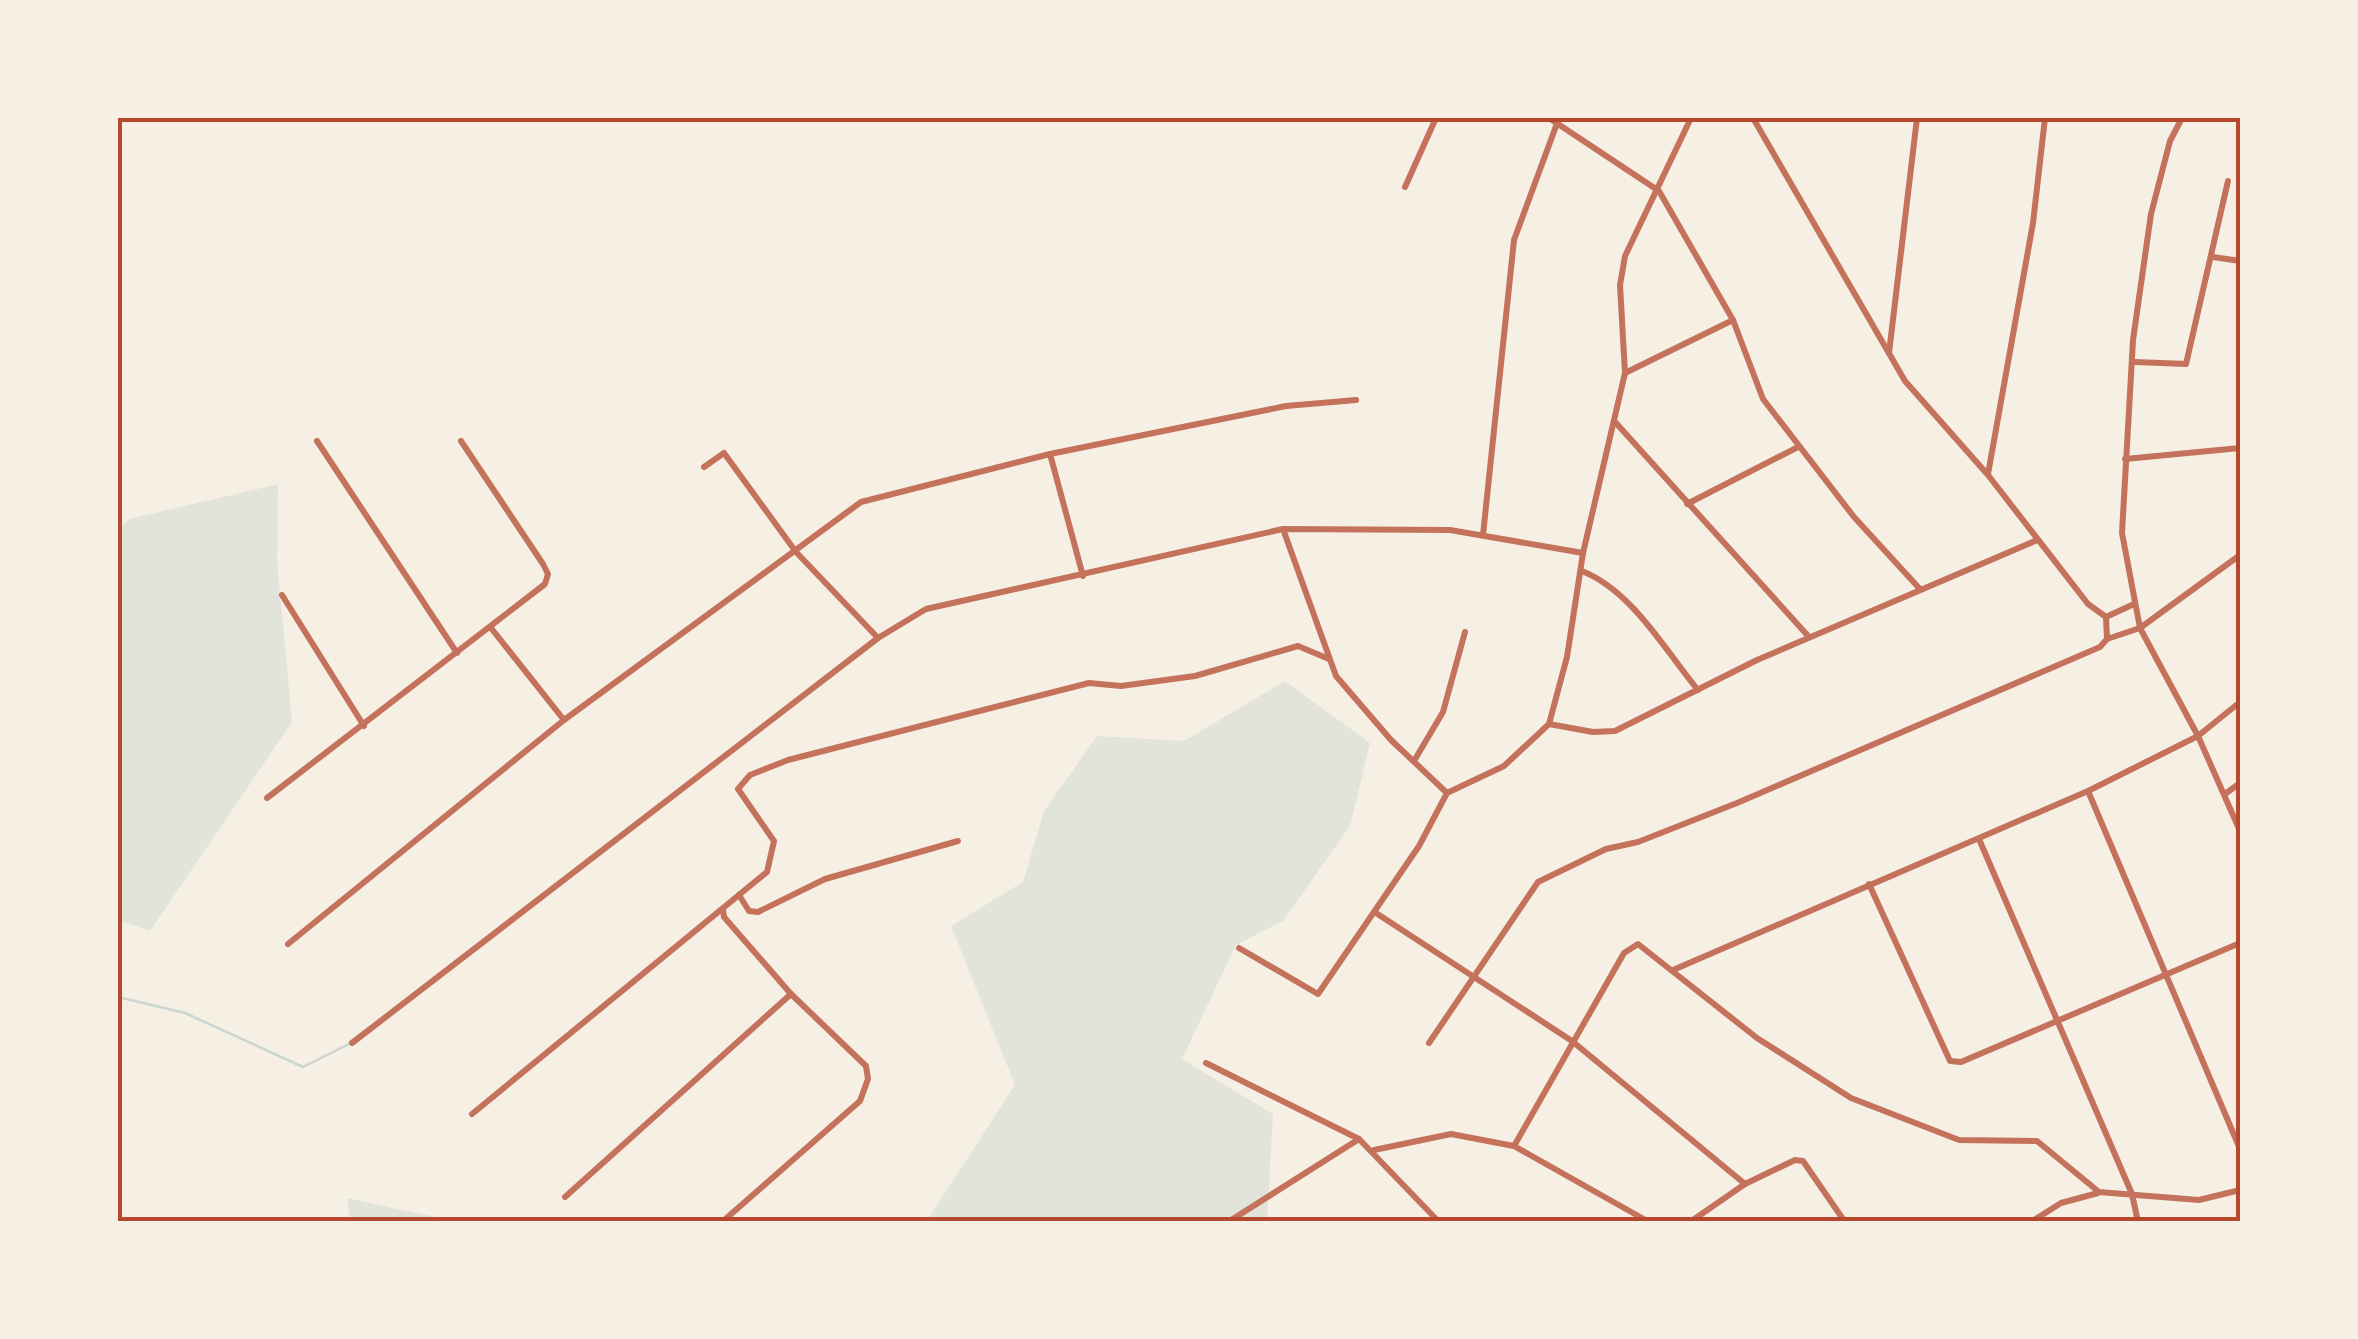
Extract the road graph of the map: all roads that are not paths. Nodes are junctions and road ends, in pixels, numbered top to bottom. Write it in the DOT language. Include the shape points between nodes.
graph roads {
  1 [pos="1436,118"];
  2 [pos="1549,118"];
  3 [pos="1690,118"];
  4 [pos="1753,118"];
  5 [pos="1916,118"];
  6 [pos="2045,118"];
  7 [pos="2182,118"];
  8 [pos="1558,120"];
  9 [pos="2228,181"];
  10 [pos="1404,186"];
  11 [pos="1659,192"];
  12 [pos="2214,258"];
  13 [pos="2240,261"];
  14 [pos="1733,320"];
  15 [pos="1888,354"];
  16 [pos="2135,362"];
  17 [pos="1624,373"];
  18 [pos="1356,400"];
  19 [pos="1616,423"];
  20 [pos="317,440"];
  21 [pos="461,441"];
  22 [pos="1798,446"];
  23 [pos="2240,448"];
  24 [pos="1050,454"];
  25 [pos="2126,459"];
  26 [pos="704,467"];
  27 [pos="1988,475"];
  28 [pos="1687,504"];
  29 [pos="1283,529"];
  30 [pos="1483,535"];
  31 [pos="2035,540"];
  32 [pos="796,552"];
  33 [pos="1583,553"];
  34 [pos="2240,555"];
  35 [pos="1582,571"];
  36 [pos="1083,576"];
  37 [pos="1919,588"];
  38 [pos="282,594"];
  39 [pos="2134,604"];
  40 [pos="2106,617"];
  41 [pos="491,628"];
  42 [pos="2140,628"];
  43 [pos="1465,632"];
  44 [pos="878,638"];
  45 [pos="1808,638"];
  46 [pos="2107,639"];
  47 [pos="457,653"];
  48 [pos="1329,659"];
  49 [pos="1698,690"];
  50 [pos="2240,702"];
  51 [pos="564,720"];
  52 [pos="1549,724"];
  53 [pos="364,726"];
  54 [pos="2198,736"];
  55 [pos="1414,761"];
  56 [pos="2240,783"];
  57 [pos="2088,791"];
  58 [pos="1447,793"];
  59 [pos="2225,794"];
  60 [pos="267,798"];
  61 [pos="2240,831"];
  62 [pos="1980,840"];
  63 [pos="958,841"];
  64 [pos="1869,884"];
  65 [pos="739,895"];
  66 [pos="723,909"];
  67 [pos="1376,913"];
  68 [pos="2240,943"];
  69 [pos="288,944"];
  70 [pos="1239,948"];
  71 [pos="1673,970"];
  72 [pos="2166,972"];
  73 [pos="1474,976"];
  74 [pos="791,994"];
  75 [pos="2060,1020"];
  76 [pos="1572,1041"];
  77 [pos="352,1043"];
  78 [pos="1429,1043"];
  79 [pos="1206,1062"];
  80 [pos="472,1114"];
  81 [pos="1359,1139"];
  82 [pos="1514,1146"];
  83 [pos="2240,1149"];
  84 [pos="1374,1150"];
  85 [pos="1745,1184"];
  86 [pos="2240,1190"];
  87 [pos="2099,1192"];
  88 [pos="2132,1194"];
  89 [pos="565,1197"];
  90 [pos="722,1222"];
  91 [pos="1228,1222"];
  92 [pos="1439,1222"];
  93 [pos="1649,1222"];
  94 [pos="1690,1222"];
  95 [pos="1845,1222"];
  96 [pos="2031,1222"];
  97 [pos="2138,1222"];
  1 -- 10 [label="street"];
  2 -- 8 [label="street"];
  3 -- 11 [label="street"];
  4 -- 15 [label="street"];
  5 -- 15 [label="street"];
  6 -- 27 [label="street"];
  7 -- 16 [label="street" via="2151,214"];
  8 -- 11 [label="street"];
  8 -- 30 [label="street" via="1514,240"];
  9 -- 12 [label="street"];
  11 -- 14 [label="street"];
  11 -- 17 [label="street" via="1625,256"];
  12 -- 13 [label="street"];
  12 -- 16 [label="street" via="2186,364"];
  14 -- 17 [label="street"];
  14 -- 22 [label="street" via="1763,399"];
  15 -- 27 [label="street"];
  16 -- 25 [label="street"];
  17 -- 19 [label="street"];
  18 -- 24 [label="street" via="1286,406"];
  19 -- 28 [label="street"];
  19 -- 33 [label="street"];
  20 -- 47 [label="street"];
  21 -- 41 [label="street" via="548,574 540,592"];
  22 -- 28 [label="street"];
  22 -- 37 [label="street"];
  23 -- 25 [label="street"];
  24 -- 32 [label="street" via="877,495"];
  24 -- 36 [label="street"];
  25 -- 39 [label="street" via="2122,534"];
  26 -- 32 [label="street" via="724,453"];
  27 -- 31 [label="street"];
  28 -- 45 [label="street"];
  29 -- 30 [label="street"];
  29 -- 36 [label="street"];
  29 -- 48 [label="street"];
  30 -- 33 [label="street"];
  31 -- 37 [label="street"];
  31 -- 40 [label="street"];
  32 -- 44 [label="street"];
  32 -- 51 [label="street"];
  33 -- 35 [label="street"];
  34 -- 42 [label="street"];
  35 -- 49 [label="street" via="1624,599"];
  35 -- 52 [label="street"];
  36 -- 44 [label="street" via="926,609"];
  37 -- 45 [label="street"];
  38 -- 53 [label="street"];
  39 -- 40 [label="street"];
  39 -- 42 [label="street"];
  40 -- 46 [label="street"];
  41 -- 47 [label="street"];
  41 -- 51 [label="street"];
  42 -- 46 [label="street"];
  42 -- 54 [label="street"];
  43 -- 55 [label="street" via="1443,712"];
  44 -- 77 [label="street"];
  45 -- 49 [label="street"];
  46 -- 73 [label="street" via="1737,804 1568,864 1528,893"];
  47 -- 53 [label="street"];
  48 -- 55 [label="street" via="1360,707"];
  48 -- 65 [label="street" via="1298,646 1195,676 1121,686 1090,683 750,774 738,789 775,851 768,872"];
  49 -- 52 [label="street" via="1615,730"];
  50 -- 54 [label="street"];
  51 -- 69 [label="street"];
  52 -- 58 [label="street" via="1504,766"];
  53 -- 60 [label="street"];
  54 -- 57 [label="street"];
  54 -- 59 [label="street"];
  55 -- 58 [label="street"];
  56 -- 59 [label="street"];
  57 -- 62 [label="street"];
  57 -- 72 [label="street"];
  58 -- 67 [label="street"];
  59 -- 61 [label="street"];
  62 -- 64 [label="street"];
  62 -- 75 [label="street"];
  63 -- 65 [label="street" via="825,879 758,912 749,911"];
  64 -- 71 [label="street"];
  64 -- 75 [label="street" via="1950,1062"];
  65 -- 66 [label="street"];
  66 -- 74 [label="street"];
  66 -- 80 [label="street"];
  67 -- 70 [label="street" via="1318,994"];
  67 -- 73 [label="street"];
  68 -- 72 [label="street"];
  71 -- 76 [label="street" via="1644,947 1630,946"];
  71 -- 87 [label="street" via="1756,1038 1851,1098 1959,1140 2038,1142"];
  72 -- 75 [label="street"];
  72 -- 83 [label="street"];
  73 -- 76 [label="street"];
  73 -- 78 [label="street"];
  74 -- 89 [label="street"];
  74 -- 90 [label="street" via="866,1066 865,1092"];
  75 -- 88 [label="street"];
  76 -- 82 [label="street"];
  76 -- 85 [label="street"];
  79 -- 81 [label="street"];
  81 -- 84 [label="street"];
  81 -- 91 [label="street"];
  82 -- 84 [label="street" via="1451,1134"];
  82 -- 93 [label="street"];
  84 -- 92 [label="street"];
  85 -- 94 [label="street"];
  85 -- 95 [label="street" via="1803,1161"];
  86 -- 88 [label="street" via="2199,1200"];
  87 -- 88 [label="street"];
  87 -- 96 [label="street" via="2061,1203"];
  88 -- 97 [label="street"];
}
